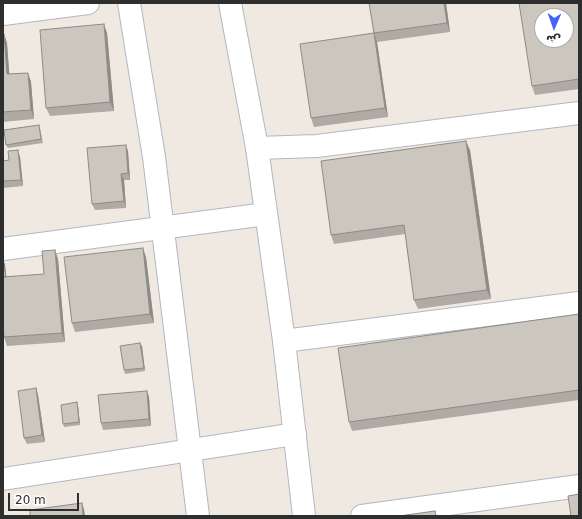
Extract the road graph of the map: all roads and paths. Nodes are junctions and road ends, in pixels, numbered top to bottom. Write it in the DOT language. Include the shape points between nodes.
graph roads {
  1 [pos="88,3"];
  2 [pos="129,3"];
  3 [pos="230,3"];
  4 [pos="3,14"];
  5 [pos="579,113"];
  6 [pos="257,148"];
  7 [pos="266,214"];
  8 [pos="162,228"];
  9 [pos="3,249"];
  10 [pos="579,303"];
  11 [pos="284,341"];
  12 [pos="295,434"];
  13 [pos="189,450"];
  14 [pos="3,478"];
  15 [pos="579,486"];
  16 [pos="198,516"];
  17 [pos="304,516"];
  18 [pos="362,516"];
  1 -- 4 [label="street"];
  2 -- 8 [label="street" via="154,157"];
  3 -- 6 [label="street"];
  5 -- 6 [label="street" via="317,146"];
  6 -- 7 [label="street"];
  7 -- 8 [label="street"];
  7 -- 11 [label="street"];
  8 -- 9 [label="street"];
  8 -- 13 [label="street"];
  10 -- 11 [label="street"];
  11 -- 12 [label="street"];
  12 -- 13 [label="street"];
  12 -- 17 [label="street"];
  13 -- 14 [label="street"];
  13 -- 16 [label="street"];
  15 -- 18 [label="street"];
}
